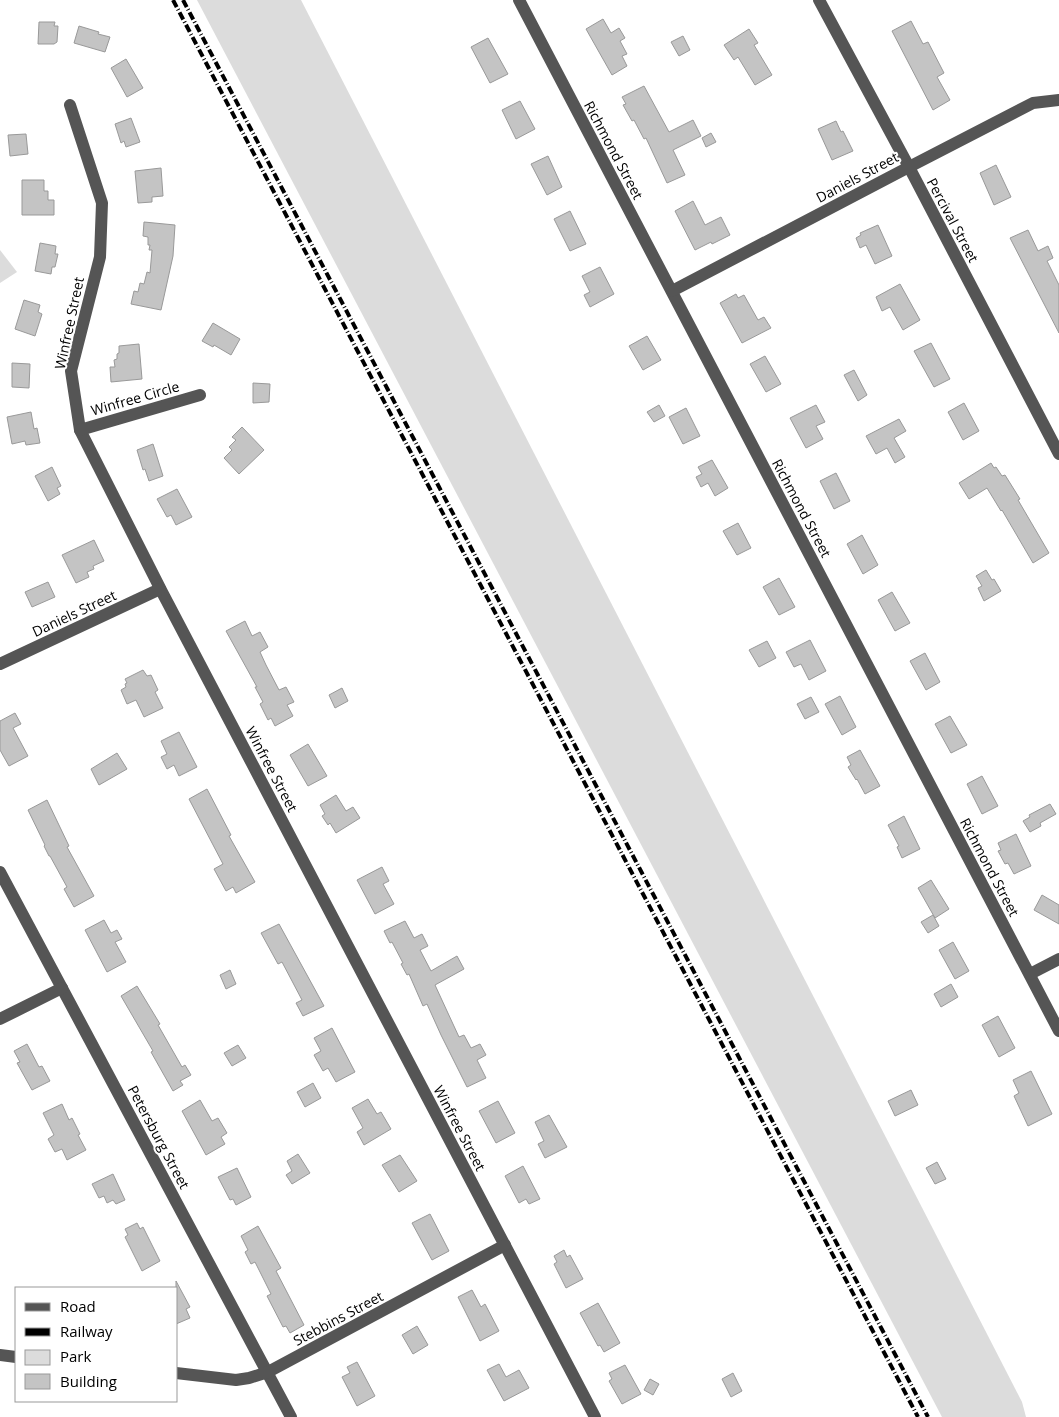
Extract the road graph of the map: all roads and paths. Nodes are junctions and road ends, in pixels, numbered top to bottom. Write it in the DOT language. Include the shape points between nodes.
graph roads {
  1 [pos="519,0"];
  2 [pos="820,0"];
  3 [pos="1059,100"];
  4 [pos="70,105"];
  5 [pos="909,167"];
  6 [pos="672,291"];
  7 [pos="200,395"];
  8 [pos="80,430"];
  9 [pos="1059,454"];
  10 [pos="160,589"];
  11 [pos="0,664"];
  12 [pos="0,872"];
  13 [pos="1059,959"];
  14 [pos="1030,974"];
  15 [pos="62,988"];
  16 [pos="0,1019"];
  17 [pos="1059,1031"];
  18 [pos="504,1245"];
  19 [pos="0,1355"];
  20 [pos="15,1357"];
  21 [pos="268,1372"];
  22 [pos="178,1373"];
  23 [pos="291,1417"];
  24 [pos="595,1417"];
  1 -- 6 [label="street, Richmond Street"];
  2 -- 5 [label="street, Percival Street"];
  3 -- 5 [label="street, Daniels Street" via="1033,104"];
  4 -- 8 [label="street, Winfree Street" via="102,204 100,257 71,371"];
  5 -- 6 [label="street, Daniels Street"];
  5 -- 9 [label="street, Percival Street"];
  6 -- 14 [label="street, Richmond Street"];
  7 -- 8 [label="street, Winfree Circle"];
  8 -- 10 [label="street, Winfree Street"];
  10 -- 11 [label="street, Daniels Street"];
  10 -- 18 [label="street, Winfree Street"];
  12 -- 15 [label="street, Petersburg Street"];
  13 -- 14 [label="street"];
  14 -- 17 [label="street, Richmond Street"];
  15 -- 16 [label="street"];
  15 -- 21 [label="street, Petersburg Street"];
  18 -- 21 [label="street, Stebbins Street"];
  18 -- 24 [label="street, Winfree Street"];
  19 -- 20 [label="street"];
  21 -- 22 [label="street, Stebbins Street" via="236,1380"];
  21 -- 23 [label="street, Petersburg Street"];
}
